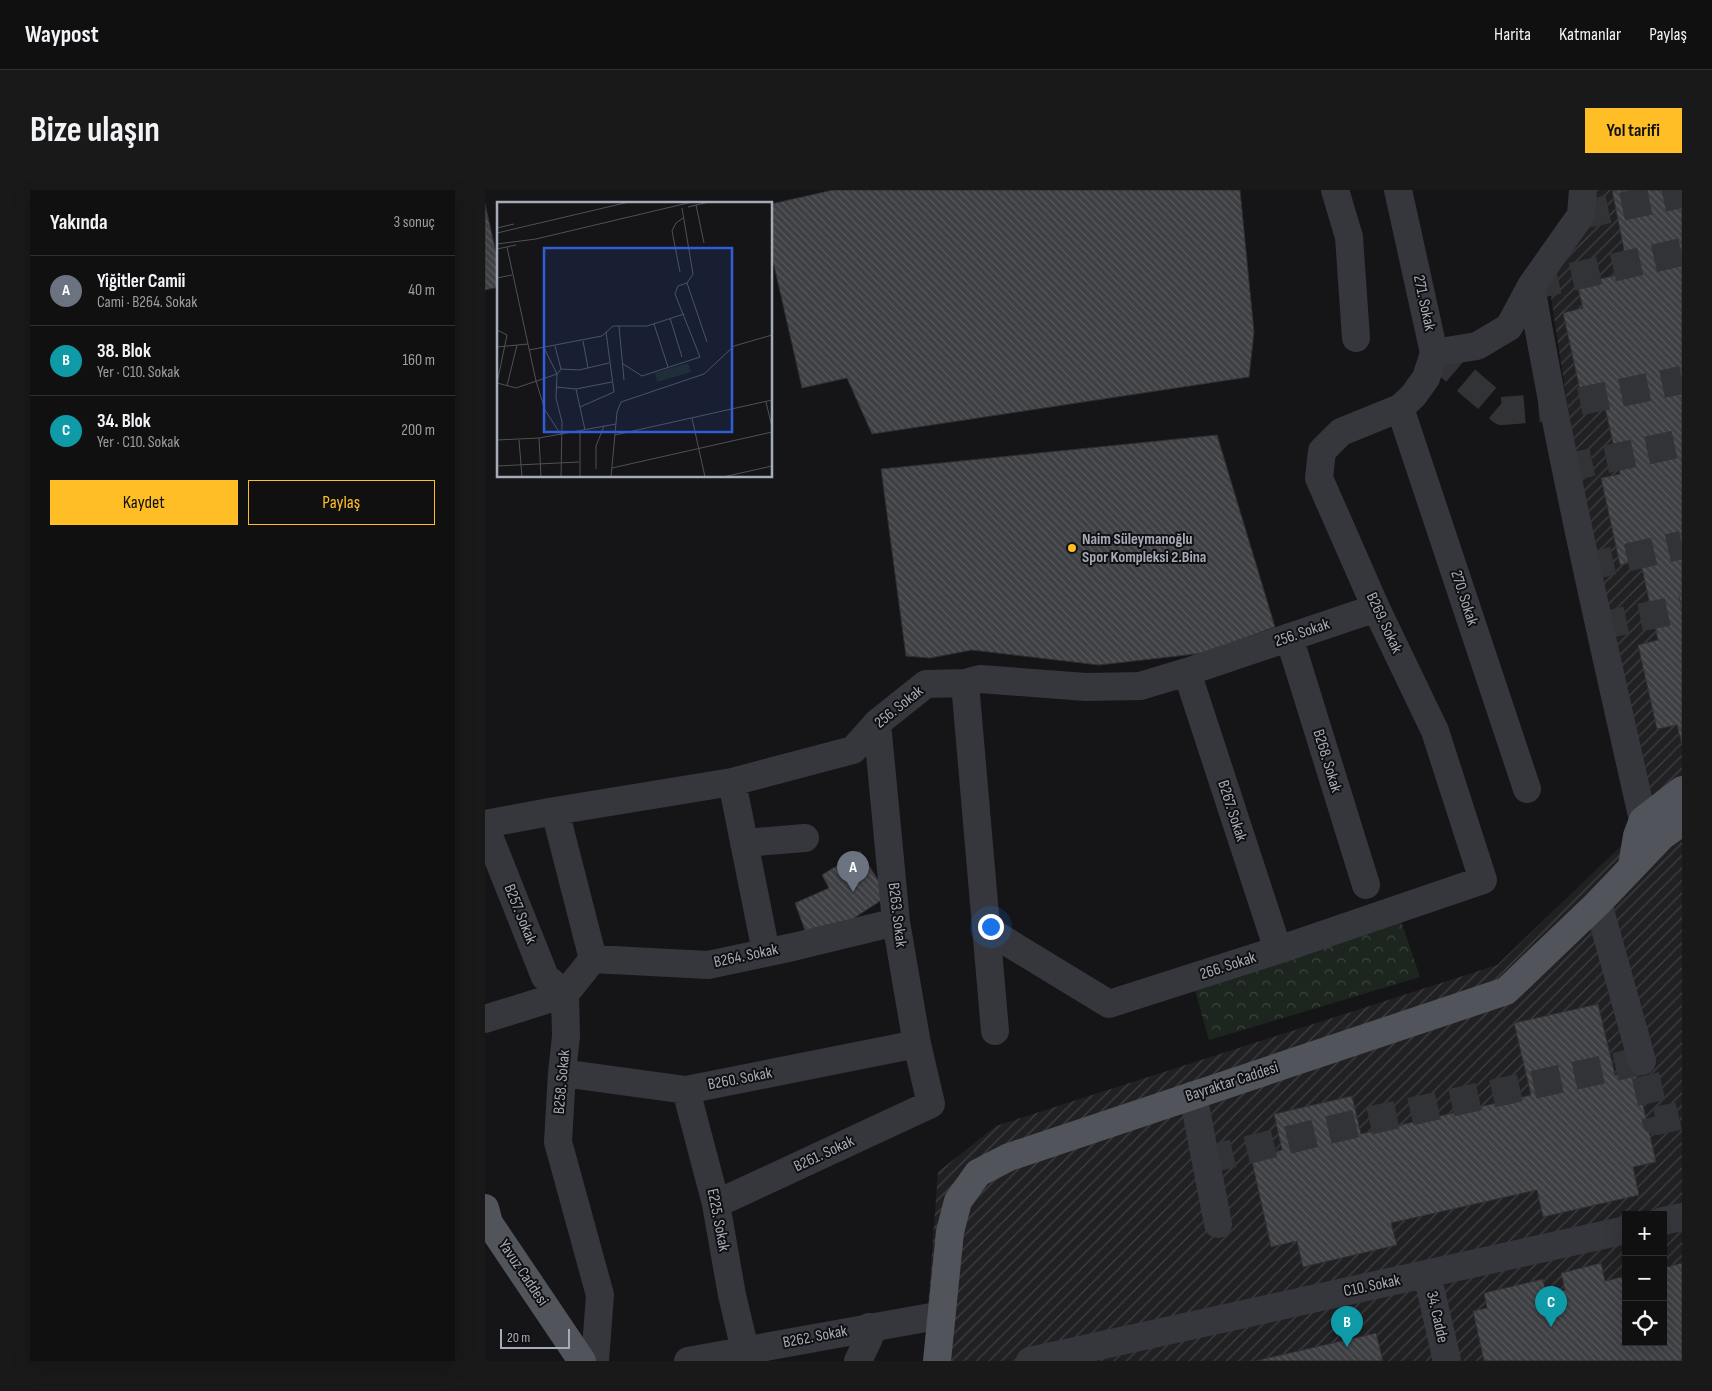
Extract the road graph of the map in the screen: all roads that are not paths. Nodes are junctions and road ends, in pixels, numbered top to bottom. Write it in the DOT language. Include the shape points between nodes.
graph roads {
  1 [pos="1335,190"];
  2 [pos="1398,190"];
  3 [pos="1583,190"];
  4 [pos="1531,286"];
  5 [pos="1356,338"];
  6 [pos="1434,353"];
  7 [pos="1400,408"];
  8 [pos="1376,608"];
  9 [pos="1289,637"];
  10 [pos="1187,672"];
  11 [pos="965,682"];
  12 [pos="877,724"];
  13 [pos="732,782"];
  14 [pos="1527,789"];
  15 [pos="1682,790"];
  16 [pos="555,811"];
  17 [pos="1643,820"];
  18 [pos="1682,822"];
  19 [pos="485,825"];
  20 [pos="805,838"];
  21 [pos="744,843"];
  22 [pos="1632,866"];
  23 [pos="1483,880"];
  24 [pos="1366,885"];
  25 [pos="1598,903"];
  26 [pos="896,922"];
  27 [pos="986,929"];
  28 [pos="1278,950"];
  29 [pos="766,952"];
  30 [pos="593,959"];
  31 [pos="565,994"];
  32 [pos="485,1019"];
  33 [pos="995,1031"];
  34 [pos="917,1044"];
  35 [pos="1641,1061"];
  36 [pos="561,1073"];
  37 [pos="686,1090"];
  38 [pos="1193,1095"];
  39 [pos="931,1104"];
  40 [pos="716,1204"];
  41 [pos="485,1208"];
  42 [pos="1682,1217"];
  43 [pos="1667,1220"];
  44 [pos="1218,1224"];
  45 [pos="1622,1231"];
  46 [pos="1427,1274"];
  47 [pos="942,1314"];
  48 [pos="869,1327"];
  49 [pos="745,1350"];
  50 [pos="704,1360"];
  51 [pos="582,1361"];
  52 [pos="595,1361"];
  53 [pos="858,1361"];
  54 [pos="937,1361"];
  55 [pos="1029,1361"];
  56 [pos="1447,1361"];
  1 -- 5 [label="street" via="1349,237"];
  2 -- 6 [label="street, 271. Sokak"];
  3 -- 4 [label="street" via="1581,215"];
  4 -- 6 [label="street" via="1509,327 1477,346"];
  4 -- 17 [label="street" via="1554,416"];
  6 -- 7 [label="street, 271. Sokak" via="1426,378"];
  7 -- 8 [label="street, B269. Sokak" via="1341,432 1322,451 1319,478"];
  7 -- 14 [label="street, 270. Sokak"];
  8 -- 9 [label="street, 256. Sokak"];
  8 -- 23 [label="street, B269. Sokak" via="1435,730"];
  9 -- 10 [label="street, 256. Sokak"];
  9 -- 24 [label="street, B268. Sokak"];
  10 -- 11 [label="street, 256. Sokak" via="1140,686 1086,687 980,679"];
  10 -- 28 [label="street, B267. Sokak"];
  11 -- 12 [label="street, 256. Sokak" via="926,684"];
  11 -- 27 [label="street"];
  12 -- 13 [label="street, 256. Sokak" via="853,750"];
  12 -- 26 [label="street, B263. Sokak"];
  13 -- 16 [label="street, 256. Sokak"];
  13 -- 21 [label="street"];
  15 -- 17 [label="main road"];
  16 -- 19 [label="street, 256. Sokak"];
  16 -- 30 [label="street"];
  17 -- 22 [label="main road"];
  18 -- 22 [label="main road, Bayraktar Caddesi" via="1662,836"];
  19 -- 31 [label="street, B257. Sokak" via="545,978"];
  20 -- 21 [label="street"];
  21 -- 29 [label="street"];
  22 -- 25 [label="main road, Bayraktar Caddesi"];
  23 -- 28 [label="street, 266. Sokak"];
  25 -- 35 [label="street"];
  25 -- 38 [label="main road, Bayraktar Caddesi" via="1506,992"];
  26 -- 29 [label="street, B264. Sokak"];
  26 -- 34 [label="street, B263. Sokak"];
  27 -- 28 [label="street, 266. Sokak" via="1109,1004"];
  27 -- 33 [label="street"];
  29 -- 30 [label="street, B264. Sokak" via="708,965"];
  30 -- 31 [label="street"];
  31 -- 32 [label="street"];
  31 -- 36 [label="street, B258. Sokak" via="566,1036"];
  34 -- 37 [label="street, B260. Sokak"];
  34 -- 39 [label="street, B263. Sokak"];
  36 -- 37 [label="street, B260. Sokak"];
  36 -- 52 [label="street, B258. Sokak" via="558,1142 600,1295"];
  37 -- 40 [label="street, E225. Sokak"];
  38 -- 44 [label="street"];
  38 -- 47 [label="main road, Bayraktar Caddesi" via="1009,1157 978,1172 958,1201 951,1232"];
  39 -- 40 [label="street, B261. Sokak"];
  40 -- 49 [label="street, E225. Sokak"];
  41 -- 51 [label="main road, Yavuz Caddesi" via="489,1223"];
  42 -- 43 [label="street"];
  45 -- 46 [label="street, C10. Sokak"];
  46 -- 55 [label="street, C10. Sokak"];
  46 -- 56 [label="street, 34. Cadde"];
  47 -- 48 [label="street, B262. Sokak"];
  47 -- 54 [label="main road, Bayraktar Caddesi"];
  48 -- 49 [label="street, B262. Sokak"];
  48 -- 53 [label="street" via="869,1338"];
  49 -- 50 [label="street, B262. Sokak"];
}
